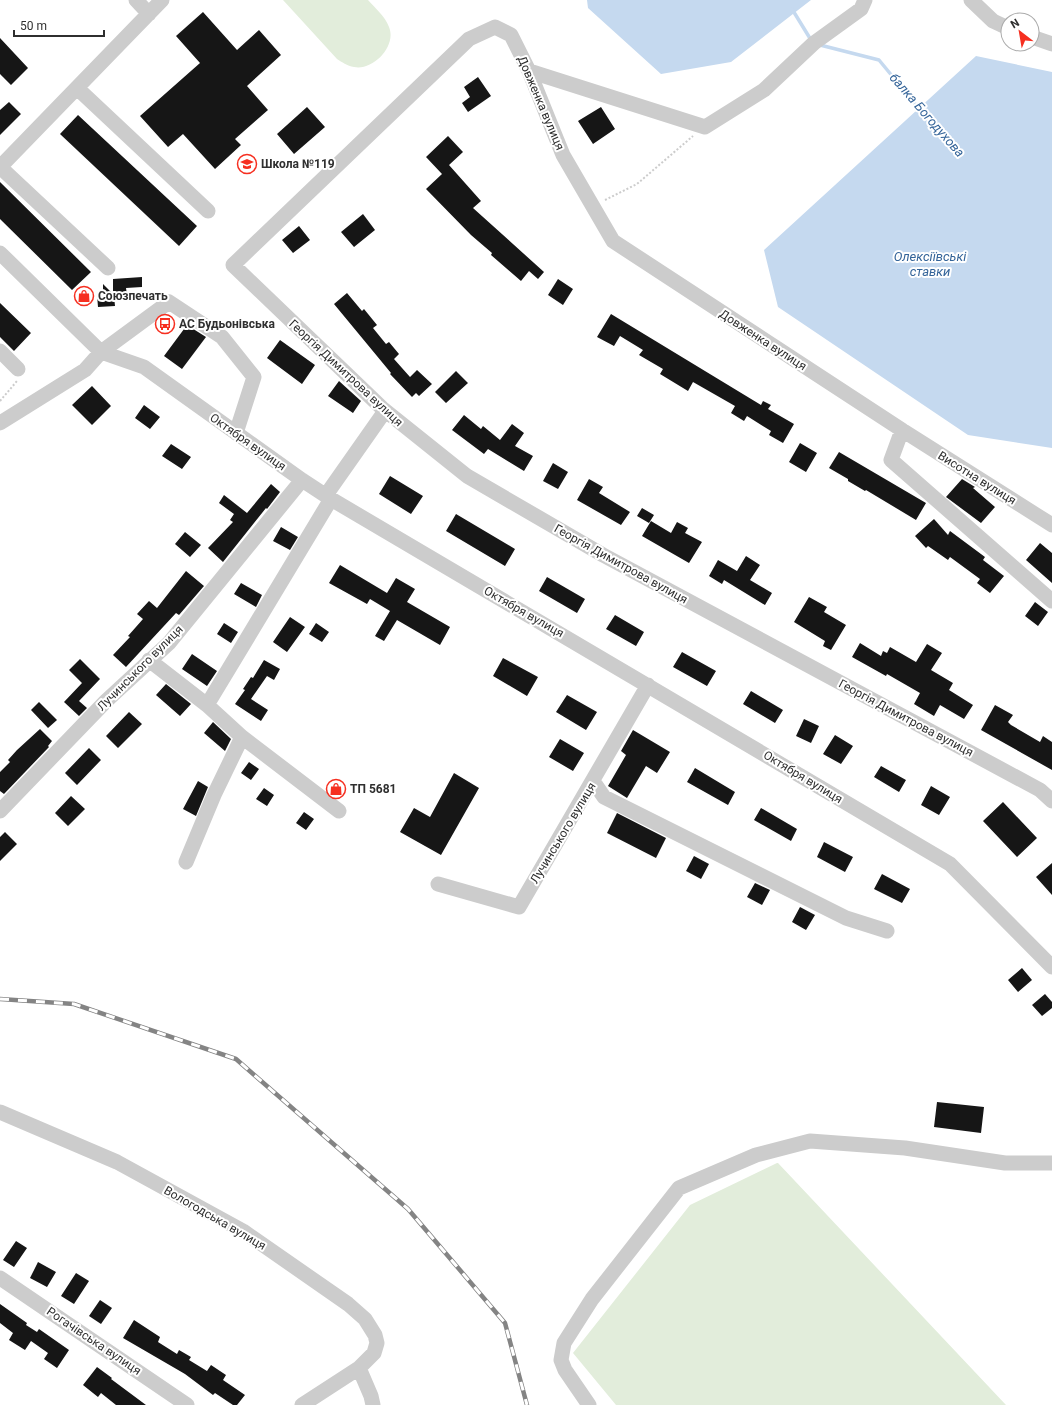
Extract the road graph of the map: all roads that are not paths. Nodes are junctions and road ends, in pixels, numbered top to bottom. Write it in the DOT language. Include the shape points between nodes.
graph roads {
  1 [pos="136,0"];
  2 [pos="162,0"];
  3 [pos="865,0"];
  4 [pos="971,0"];
  5 [pos="149,14"];
  6 [pos="1000,24"];
  7 [pos="1040,40"];
  8 [pos="1052,44"];
  9 [pos="528,71"];
  10 [pos="77,88"];
  11 [pos="0,167"];
  12 [pos="208,211"];
  13 [pos="0,253"];
  14 [pos="233,265"];
  15 [pos="108,268"];
  16 [pos="0,351"];
  17 [pos="101,352"];
  18 [pos="18,369"];
  19 [pos="385,411"];
  20 [pos="0,422"];
  21 [pos="902,430"];
  22 [pos="236,434"];
  23 [pos="302,480"];
  24 [pos="329,497"];
  25 [pos="1052,525"];
  26 [pos="1052,601"];
  27 [pos="149,660"];
  28 [pos="648,685"];
  29 [pos="207,706"];
  30 [pos="242,737"];
  31 [pos="593,781"];
  32 [pos="1052,801"];
  33 [pos="0,811"];
  34 [pos="339,811"];
  35 [pos="186,862"];
  36 [pos="438,884"];
  37 [pos="887,931"];
  38 [pos="1052,967"];
  39 [pos="0,1112"];
  40 [pos="1052,1163"];
  41 [pos="0,1278"];
  42 [pos="359,1368"];
  43 [pos="187,1405"];
  44 [pos="302,1405"];
  45 [pos="373,1405"];
  46 [pos="589,1405"];
  1 -- 5 [label="street"];
  2 -- 5 [label="street"];
  3 -- 9 [label="street" via="861,9 814,43 764,90 705,127"];
  4 -- 6 [label="street"];
  5 -- 10 [label="street"];
  7 -- 8 [label="street"];
  9 -- 14 [label="street, Довженка вулиця" via="511,34 495,27 468,39"];
  9 -- 21 [label="street, Довженка вулиця" via="563,155 613,242"];
  10 -- 11 [label="street"];
  10 -- 12 [label="street"];
  11 -- 15 [label="street"];
  13 -- 17 [label="street, Октября вулиця"];
  14 -- 19 [label="street, Георгія Димитрова вулиця"];
  16 -- 18 [label="street"];
  17 -- 20 [label="street" via="85,370"];
  17 -- 22 [label="street, Октября вулиця" via="144,367"];
  17 -- 22 [label="street" via="169,302 222,337 254,377"];
  19 -- 24 [label="street"];
  19 -- 32 [label="street, Георгія Димитрова вулиця" via="467,476 603,555 1040,790"];
  21 -- 25 [label="street, Висотна вулиця"];
  21 -- 26 [label="street" via="892,460"];
  22 -- 23 [label="street, Октября вулиця"];
  23 -- 24 [label="street, Октября вулиця"];
  23 -- 27 [label="street, Лучинського вулиця" via="169,643"];
  24 -- 28 [label="street, Октября вулиця"];
  24 -- 29 [label="street"];
  27 -- 29 [label="street"];
  27 -- 33 [label="street, Лучинського вулиця"];
  28 -- 31 [label="street, Лучинського вулиця"];
  28 -- 38 [label="street, Октября вулиця" via="950,864"];
  29 -- 30 [label="street"];
  30 -- 34 [label="street"];
  30 -- 35 [label="street"];
  31 -- 36 [label="street, Лучинського вулиця" via="519,907"];
  31 -- 37 [label="street" via="604,797 846,918"];
  39 -- 42 [label="street, Вологодська вулиця" via="117,1162 243,1231 348,1304 365,1319 377,1343 374,1353"];
  40 -- 46 [label="street" via="1005,1163 904,1148 810,1141 756,1155 679,1188 592,1299 564,1343 561,1360 563,1365"];
  41 -- 43 [label="street, Рогачівська вулиця"];
  42 -- 44 [label="street, Вологодська вулиця"];
  42 -- 45 [label="street"];
}
